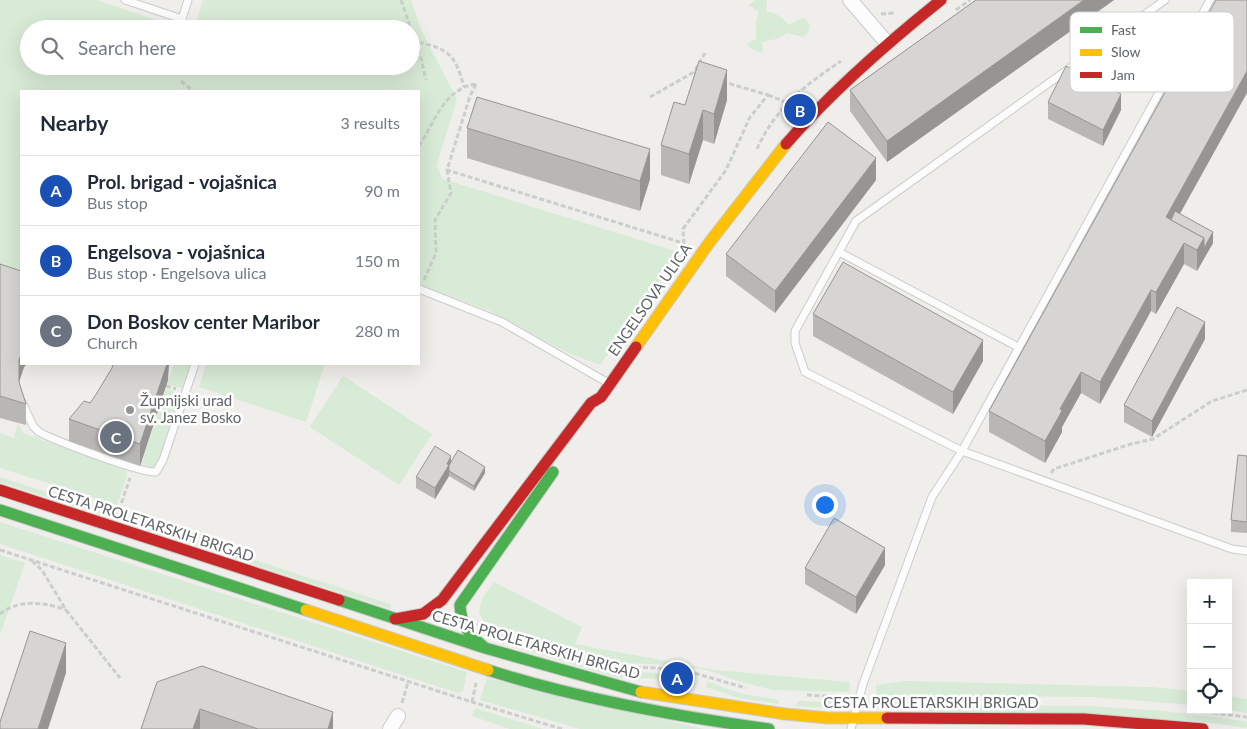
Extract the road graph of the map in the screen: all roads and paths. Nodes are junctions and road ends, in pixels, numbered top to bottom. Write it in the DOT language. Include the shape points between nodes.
graph roads {
  1 [pos="125,0"];
  2 [pos="188,0"];
  3 [pos="401,0"];
  4 [pos="850,0"];
  5 [pos="940,0"];
  6 [pos="970,0"];
  7 [pos="1165,0"];
  8 [pos="1210,0"];
  9 [pos="1148,12"];
  10 [pos="1203,12"];
  11 [pos="952,13"];
  12 [pos="182,19"];
  13 [pos="408,20"];
  14 [pos="420,43"];
  15 [pos="887,43"];
  16 [pos="705,54"];
  17 [pos="420,55"];
  18 [pos="1070,68"];
  19 [pos="694,72"];
  20 [pos="703,75"];
  21 [pos="426,80"];
  22 [pos="181,81"];
  23 [pos="722,81"];
  24 [pos="464,86"];
  25 [pos="193,90"];
  26 [pos="1159,92"];
  27 [pos="768,95"];
  28 [pos="650,96"];
  29 [pos="788,102"];
  30 [pos="420,144"];
  31 [pos="447,170"];
  32 [pos="683,243"];
  33 [pos="688,246"];
  34 [pos="839,252"];
  35 [pos="420,287"];
  36 [pos="420,289"];
  37 [pos="1018,347"];
  38 [pos="195,365"];
  39 [pos="610,384"];
  40 [pos="1247,390"];
  41 [pos="600,397"];
  42 [pos="22,401"];
  43 [pos="962,451"];
  44 [pos="133,467"];
  45 [pos="1045,481"];
  46 [pos="0,490"];
  47 [pos="0,510"];
  48 [pos="119,510"];
  49 [pos="0,550"];
  50 [pos="1247,551"];
  51 [pos="30,560"];
  52 [pos="66,610"];
  53 [pos="0,614"];
  54 [pos="395,619"];
  55 [pos="485,648"];
  56 [pos="620,667"];
  57 [pos="478,676"];
  58 [pos="120,678"];
  59 [pos="408,682"];
  60 [pos="751,689"];
  61 [pos="798,695"];
  62 [pos="845,698"];
  63 [pos="472,702"];
  64 [pos="1224,714"];
  65 [pos="398,716"];
  66 [pos="1247,717"];
  67 [pos="826,723"];
  68 [pos="852,724"];
  69 [pos="390,729"];
  70 [pos="562,729"];
  71 [pos="770,729"];
  72 [pos="1204,729"];
  1 -- 12 [label="lane"];
  2 -- 12 [label="lane"];
  3 -- 13 [label="path"];
  4 -- 15 [label="street"];
  5 -- 15 [label="main road, ENGELSOVA ULICA"];
  6 -- 11 [label="path"];
  7 -- 9 [label="lane"];
  8 -- 10 [label="lane"];
  14 -- 24 [label="path" via="445,50 454,58"];
  15 -- 39 [label="main road, ENGELSOVA ULICA" via="804,123 774,157"];
  16 -- 19 [label="path"];
  17 -- 21 [label="path"];
  18 -- 34 [label="lane" via="856,221"];
  19 -- 20 [label="path"];
  19 -- 28 [label="path"];
  22 -- 25 [label="path"];
  23 -- 27 [label="path"];
  24 -- 30 [label="path" via="442,106"];
  24 -- 31 [label="path" via="476,84"];
  26 -- 37 [label="lane"];
  27 -- 29 [label="path"];
  27 -- 32 [label="path" via="750,117 726,170 683,229"];
  31 -- 32 [label="path"];
  31 -- 35 [label="path" via="450,193 435,220 436,253"];
  32 -- 33 [label="path"];
  34 -- 37 [label="lane"];
  34 -- 43 [label="lane" via="795,331 795,343 805,372"];
  36 -- 39 [label="lane" via="502,322"];
  37 -- 43 [label="lane"];
  38 -- 44 [label="lane" via="160,468 150,472"];
  39 -- 41 [label="main road, ENGELSOVA ULICA"];
  40 -- 45 [label="path" via="1212,401 1153,439 1054,468"];
  41 -- 54 [label="main road, ENGELSOVA ULICA" via="591,403 442,600 423,614"];
  41 -- 55 [label="main road" via="596,409 460,606 460,620 467,634"];
  42 -- 44 [label="lane" via="38,432"];
  43 -- 45 [label="lane"];
  43 -- 68 [label="lane" via="932,496"];
  44 -- 48 [label="path"];
  45 -- 50 [label="lane" via="1232,549"];
  46 -- 54 [label="main road, CESTA PROLETARSKIH BRIGAD"];
  47 -- 71 [label="main road" via="520,680 688,718"];
  49 -- 51 [label="path"];
  51 -- 52 [label="path" via="42,570"];
  51 -- 59 [label="path"];
  52 -- 53 [label="path" via="54,605 33,604 17,605"];
  52 -- 58 [label="path"];
  54 -- 55 [label="main road, CESTA PROLETARSKIH BRIGAD"];
  55 -- 67 [label="main road, CESTA PROLETARSKIH BRIGAD" via="646,693"];
  56 -- 60 [label="path" via="680,669"];
  57 -- 63 [label="path"];
  59 -- 63 [label="path"];
  59 -- 65 [label="path"];
  61 -- 62 [label="path"];
  63 -- 70 [label="path"];
  64 -- 66 [label="path"];
  65 -- 69 [label="street"];
  67 -- 68 [label="main road, CESTA PROLETARSKIH BRIGAD"];
  68 -- 72 [label="main road, CESTA PROLETARSKIH BRIGAD" via="1084,719"];
}
